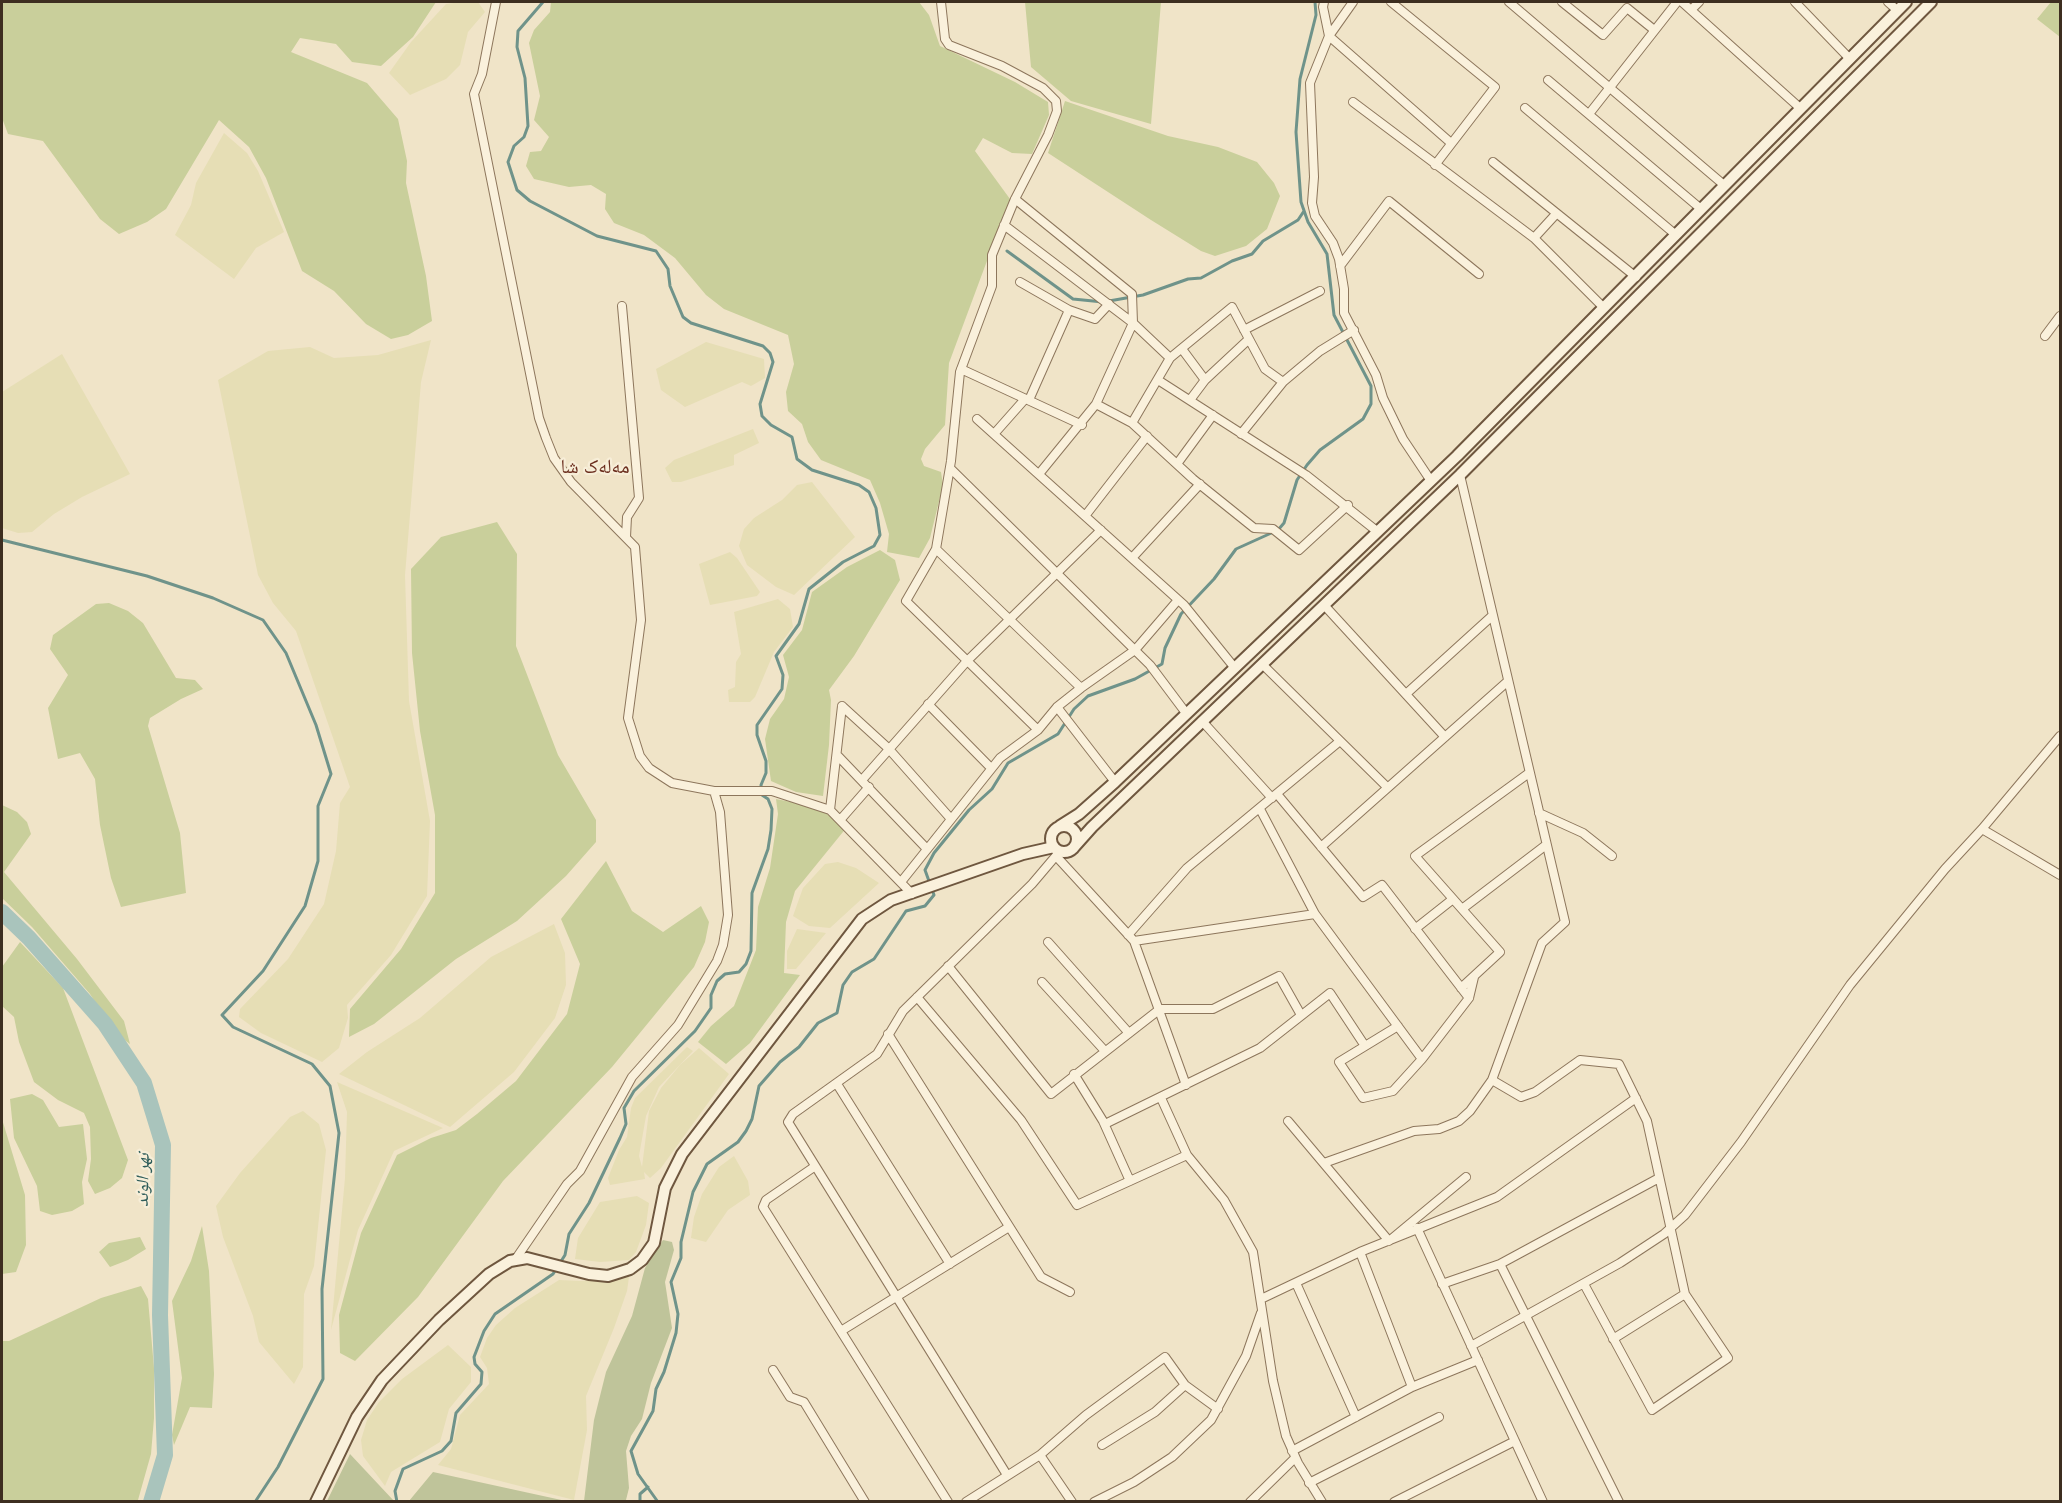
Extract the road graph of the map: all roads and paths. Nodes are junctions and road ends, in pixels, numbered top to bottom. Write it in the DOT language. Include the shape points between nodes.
graph roads {
  1 [pos="496,2"];
  2 [pos="941,2"];
  3 [pos="1324,2"];
  4 [pos="1353,2"];
  5 [pos="1391,2"];
  6 [pos="1509,2"];
  7 [pos="1562,2"];
  8 [pos="1679,2"];
  9 [pos="1699,2"];
  10 [pos="1795,2"];
  11 [pos="1888,2"];
  12 [pos="1931,2"];
  13 [pos="1902,5"];
  14 [pos="1692,10"];
  15 [pos="1916,17"];
  16 [pos="1653,29"];
  17 [pos="1329,36"];
  18 [pos="1850,58"];
  19 [pos="1548,80"];
  20 [pos="1610,87"];
  21 [pos="1353,102"];
  22 [pos="1525,108"];
  23 [pos="1800,108"];
  24 [pos="1589,114"];
  25 [pos="1451,143"];
  26 [pos="1493,162"];
  27 [pos="1435,165"];
  28 [pos="1724,185"];
  29 [pos="1015,199"];
  30 [pos="1701,210"];
  31 [pos="1556,214"];
  32 [pos="1004,225"];
  33 [pos="1676,235"];
  34 [pos="1534,238"];
  35 [pos="1340,266"];
  36 [pos="1479,274"];
  37 [pos="1631,280"];
  38 [pos="1020,282"];
  39 [pos="1320,291"];
  40 [pos="1639,296"];
  41 [pos="1109,304"];
  42 [pos="622,306"];
  43 [pos="1606,306"];
  44 [pos="1069,310"];
  45 [pos="1620,314"];
  46 [pos="2061,316"];
  47 [pos="1133,323"];
  48 [pos="1244,330"];
  49 [pos="1352,330"];
  50 [pos="2045,336"];
  51 [pos="1249,339"];
  52 [pos="1182,349"];
  53 [pos="1170,358"];
  54 [pos="961,369"];
  55 [pos="1158,380"];
  56 [pos="1205,380"];
  57 [pos="1282,382"];
  58 [pos="1027,400"];
  59 [pos="1190,400"];
  60 [pos="1096,404"];
  61 [pos="1213,415"];
  62 [pos="977,419"];
  63 [pos="1132,423"];
  64 [pos="1082,425"];
  65 [pos="994,434"];
  66 [pos="1241,434"];
  67 [pos="1147,436"];
  68 [pos="1177,464"];
  69 [pos="950,468"];
  70 [pos="1039,474"];
  71 [pos="1460,475"];
  72 [pos="1431,481"];
  73 [pos="1200,484"];
  74 [pos="1348,505"];
  75 [pos="1085,516"];
  76 [pos="1101,530"];
  77 [pos="1378,531"];
  78 [pos="626,537"];
  79 [pos="936,549"];
  80 [pos="1359,549"];
  81 [pos="1132,558"];
  82 [pos="1369,562"];
  83 [pos="1344,564"];
  84 [pos="1057,573"];
  85 [pos="1355,576"];
  86 [pos="1181,602"];
  87 [pos="1324,605"];
  88 [pos="1492,616"];
  89 [pos="1011,618"];
  90 [pos="1135,650"];
  91 [pos="967,661"];
  92 [pos="1262,664"];
  93 [pos="1234,667"];
  94 [pos="1508,681"];
  95 [pos="1082,688"];
  96 [pos="1406,694"];
  97 [pos="928,704"];
  98 [pos="1057,708"];
  99 [pos="1186,713"];
  100 [pos="1202,721"];
  101 [pos="1038,730"];
  102 [pos="2061,736"];
  103 [pos="1445,737"];
  104 [pos="1340,741"];
  105 [pos="888,748"];
  106 [pos="838,756"];
  107 [pos="991,768"];
  108 [pos="1529,773"];
  109 [pos="862,780"];
  110 [pos="1114,782"];
  111 [pos="869,787"];
  112 [pos="1387,787"];
  113 [pos="714,790"];
  114 [pos="1275,796"];
  115 [pos="1260,809"];
  116 [pos="830,810"];
  117 [pos="1539,813"];
  118 [pos="841,819"];
  119 [pos="951,819"];
  120 [pos="1056,828"];
  121 [pos="1982,829"];
  122 [pos="1546,845"];
  123 [pos="1075,846"];
  124 [pos="1321,847"];
  125 [pos="927,849"];
  126 [pos="1056,851"];
  127 [pos="1023,854"];
  128 [pos="1612,856"];
  129 [pos="2061,875"];
  130 [pos="901,882"];
  131 [pos="916,893"];
  132 [pos="1453,899"];
  133 [pos="1462,909"];
  134 [pos="1315,914"];
  135 [pos="1415,928"];
  136 [pos="1131,938"];
  137 [pos="1048,942"];
  138 [pos="948,966"];
  139 [pos="1475,975"];
  140 [pos="1042,982"];
  141 [pos="1461,988"];
  142 [pos="917,997"];
  143 [pos="1469,998"];
  144 [pos="1160,1009"];
  145 [pos="1301,1015"];
  146 [pos="1398,1026"];
  147 [pos="1128,1032"];
  148 [pos="888,1034"];
  149 [pos="1365,1046"];
  150 [pos="1104,1050"];
  151 [pos="1422,1059"];
  152 [pos="1074,1074"];
  153 [pos="1492,1080"];
  154 [pos="837,1083"];
  155 [pos="1186,1085"];
  156 [pos="1161,1098"];
  157 [pos="1636,1098"];
  158 [pos="1288,1121"];
  159 [pos="1105,1124"];
  160 [pos="1187,1155"];
  161 [pos="1324,1163"];
  162 [pos="814,1167"];
  163 [pos="1466,1177"];
  164 [pos="1659,1178"];
  165 [pos="1130,1181"];
  166 [pos="1010,1227"];
  167 [pos="1417,1228"];
  168 [pos="1670,1228"];
  169 [pos="1389,1241"];
  170 [pos="1360,1252"];
  171 [pos="515,1260"];
  172 [pos="950,1264"];
  173 [pos="1500,1264"];
  174 [pos="1296,1283"];
  175 [pos="1442,1284"];
  176 [pos="1584,1284"];
  177 [pos="1070,1292"];
  178 [pos="1685,1294"];
  179 [pos="896,1297"];
  180 [pos="1261,1299"];
  181 [pos="1262,1309"];
  182 [pos="1526,1317"];
  183 [pos="841,1331"];
  184 [pos="1613,1339"];
  185 [pos="1471,1346"];
  186 [pos="1478,1360"];
  187 [pos="772,1370"];
  188 [pos="1185,1385"];
  189 [pos="1412,1388"];
  190 [pos="1218,1409"];
  191 [pos="1356,1417"];
  192 [pos="1439,1417"];
  193 [pos="1515,1441"];
  194 [pos="1102,1445"];
  195 [pos="1040,1455"];
  196 [pos="1294,1455"];
  197 [pos="1007,1475"];
  198 [pos="1309,1483"];
  199 [pos="316,1502"];
  200 [pos="865,1502"];
  201 [pos="948,1502"];
  202 [pos="966,1502"];
  203 [pos="1072,1502"];
  204 [pos="1094,1502"];
  205 [pos="1250,1502"];
  206 [pos="1322,1502"];
  207 [pos="1394,1502"];
  208 [pos="1543,1502"];
  209 [pos="1619,1502"];
  1 -- 78 [label="street" via="482,74 474,94 539,418 554,458 571,482"];
  2 -- 29 [label="street" via="949,45 1002,66 1043,88 1056,101 1057,111 1048,135"];
  3 -- 17 [label="street"];
  4 -- 17 [label="street"];
  5 -- 25 [label="street" via="1495,87"];
  6 -- 20 [label="street"];
  7 -- 16 [label="street" via="1603,35 1627,8"];
  8 -- 14 [label="street"];
  8 -- 16 [label="street"];
  9 -- 14 [label="street"];
  10 -- 18 [label="street"];
  11 -- 13 [label="street"];
  12 -- 15 [label="main road"];
  13 -- 15 [label="main road"];
  13 -- 18 [label="main road"];
  14 -- 23 [label="street"];
  15 -- 40 [label="main road"];
  16 -- 20 [label="street"];
  17 -- 25 [label="street"];
  17 -- 35 [label="street" via="1310,83 1312,203"];
  18 -- 23 [label="main road"];
  19 -- 24 [label="street"];
  20 -- 24 [label="street"];
  20 -- 28 [label="street"];
  21 -- 27 [label="street"];
  22 -- 33 [label="street"];
  23 -- 28 [label="main road"];
  24 -- 30 [label="street"];
  25 -- 27 [label="street"];
  26 -- 31 [label="street"];
  27 -- 34 [label="street"];
  28 -- 30 [label="main road"];
  29 -- 32 [label="street"];
  29 -- 47 [label="street" via="1131,294"];
  30 -- 33 [label="main road"];
  31 -- 34 [label="street"];
  31 -- 37 [label="street"];
  32 -- 41 [label="street"];
  32 -- 54 [label="street" via="992,255 992,286"];
  33 -- 37 [label="main road"];
  34 -- 43 [label="street"];
  35 -- 36 [label="street" via="1389,201"];
  35 -- 49 [label="street" via="1344,313"];
  37 -- 40 [label="main road" via="1629,294"];
  37 -- 43 [label="main road"];
  38 -- 44 [label="street"];
  39 -- 48 [label="street"];
  40 -- 45 [label="main road"];
  41 -- 44 [label="street" via="1095,319"];
  41 -- 47 [label="street"];
  42 -- 78 [label="street" via="639,498 627,517"];
  43 -- 45 [label="main road" via="1617,305"];
  43 -- 72 [label="main road"];
  44 -- 58 [label="street"];
  45 -- 71 [label="main road"];
  46 -- 50 [label="street"];
  47 -- 53 [label="street"];
  47 -- 60 [label="street"];
  48 -- 51 [label="street"];
  48 -- 52 [label="street" via="1232,307"];
  49 -- 57 [label="street"];
  49 -- 72 [label="street" via="1403,439"];
  51 -- 56 [label="street"];
  51 -- 57 [label="street" via="1266,369"];
  52 -- 53 [label="street"];
  52 -- 56 [label="street"];
  53 -- 55 [label="street"];
  54 -- 58 [label="street"];
  54 -- 69 [label="street"];
  55 -- 59 [label="street"];
  55 -- 63 [label="street"];
  56 -- 59 [label="street"];
  57 -- 66 [label="street"];
  58 -- 64 [label="street"];
  58 -- 65 [label="street"];
  59 -- 61 [label="street"];
  60 -- 63 [label="street"];
  60 -- 64 [label="street"];
  61 -- 66 [label="street"];
  61 -- 68 [label="street"];
  62 -- 65 [label="street"];
  63 -- 67 [label="street"];
  64 -- 70 [label="street"];
  65 -- 70 [label="street"];
  66 -- 74 [label="street"];
  67 -- 68 [label="street"];
  67 -- 75 [label="street"];
  68 -- 73 [label="street"];
  69 -- 79 [label="street"];
  69 -- 84 [label="street"];
  70 -- 75 [label="street"];
  71 -- 82 [label="main road"];
  71 -- 88 [label="street"];
  72 -- 77 [label="main road"];
  73 -- 74 [label="street" via="1254,528 1273,530 1299,550"];
  73 -- 81 [label="street"];
  74 -- 77 [label="street"];
  75 -- 76 [label="street"];
  76 -- 81 [label="street"];
  76 -- 84 [label="street"];
  77 -- 80 [label="main road"];
  78 -- 113 [label="street" via="635,547 641,620 628,718 631,731 649,768 672,783"];
  79 -- 89 [label="street"];
  79 -- 91 [label="street" via="906,602"];
  80 -- 82 [label="main road"];
  80 -- 83 [label="main road"];
  81 -- 86 [label="street"];
  82 -- 85 [label="main road"];
  83 -- 85 [label="main road"];
  83 -- 93 [label="main road"];
  84 -- 89 [label="street"];
  84 -- 90 [label="street"];
  85 -- 87 [label="main road"];
  86 -- 90 [label="street"];
  86 -- 93 [label="street"];
  87 -- 92 [label="main road"];
  87 -- 96 [label="street"];
  88 -- 94 [label="street"];
  88 -- 96 [label="street"];
  89 -- 91 [label="street"];
  89 -- 95 [label="street"];
  90 -- 95 [label="street"];
  90 -- 99 [label="street" via="1158,673"];
  91 -- 97 [label="street"];
  91 -- 101 [label="street"];
  92 -- 100 [label="main road"];
  92 -- 104 [label="street"];
  93 -- 99 [label="main road"];
  94 -- 103 [label="street"];
  94 -- 108 [label="street"];
  95 -- 98 [label="street"];
  96 -- 103 [label="street"];
  97 -- 105 [label="street"];
  97 -- 107 [label="street"];
  98 -- 101 [label="street"];
  98 -- 110 [label="street"];
  99 -- 110 [label="main road"];
  100 -- 114 [label="street"];
  100 -- 123 [label="main road"];
  101 -- 107 [label="street"];
  102 -- 121 [label="street"];
  103 -- 112 [label="street"];
  104 -- 112 [label="street"];
  104 -- 114 [label="street"];
  105 -- 106 [label="street" via="842,706"];
  105 -- 109 [label="street"];
  105 -- 119 [label="street"];
  106 -- 109 [label="street"];
  106 -- 116 [label="street"];
  107 -- 119 [label="street"];
  108 -- 117 [label="street"];
  108 -- 132 [label="street" via="1415,856"];
  109 -- 111 [label="street"];
  110 -- 120 [label="main road" via="1079,814"];
  111 -- 118 [label="street"];
  111 -- 125 [label="street"];
  112 -- 124 [label="street"];
  113 -- 116 [label="street" via="772,791"];
  113 -- 171 [label="street" via="720,812 728,915 717,961 678,1025 632,1077 580,1171"];
  114 -- 115 [label="street"];
  114 -- 124 [label="street"];
  115 -- 134 [label="street"];
  115 -- 136 [label="street" via="1187,868"];
  116 -- 118 [label="street"];
  117 -- 122 [label="street"];
  117 -- 128 [label="street" via="1582,833"];
  118 -- 130 [label="street"];
  119 -- 125 [label="street"];
  120 -- 123 [label="main road" via="1068,826 1074,831"];
  120 -- 126 [label="main road" via="1051,839"];
  120 -- 127 [label="main road"];
  121 -- 129 [label="street"];
  121 -- 168 [label="street" via="1850,985 1741,1142 1685,1215"];
  122 -- 133 [label="street"];
  122 -- 153 [label="street" via="1564,922 1542,943"];
  123 -- 126 [label="main road" via="1068,851"];
  124 -- 135 [label="street" via="1363,897 1382,885"];
  125 -- 130 [label="street"];
  126 -- 127 [label="main road"];
  126 -- 136 [label="street"];
  126 -- 138 [label="street" via="1032,884"];
  127 -- 131 [label="main road"];
  130 -- 131 [label="street"];
  131 -- 171 [label="main road" via="876,908 856,926 682,1154 665,1188 654,1242 642,1260 623,1273 608,1276 527,1258"];
  132 -- 133 [label="street"];
  132 -- 135 [label="street"];
  133 -- 139 [label="street" via="1500,952"];
  134 -- 136 [label="street"];
  134 -- 146 [label="street"];
  135 -- 141 [label="street"];
  136 -- 144 [label="street"];
  137 -- 147 [label="street"];
  138 -- 142 [label="street"];
  138 -- 152 [label="street" via="1051,1094"];
  139 -- 141 [label="street"];
  139 -- 143 [label="street"];
  140 -- 150 [label="street"];
  141 -- 143 [label="street"];
  142 -- 148 [label="street"];
  142 -- 165 [label="street" via="1021,1120 1077,1205"];
  143 -- 151 [label="street"];
  144 -- 145 [label="street" via="1213,1008 1279,976"];
  144 -- 147 [label="street"];
  144 -- 155 [label="street"];
  145 -- 149 [label="street" via="1330,993"];
  145 -- 155 [label="street" via="1260,1047"];
  146 -- 149 [label="street"];
  146 -- 151 [label="street"];
  147 -- 150 [label="street"];
  148 -- 154 [label="street" via="872,1059"];
  148 -- 166 [label="street"];
  149 -- 151 [label="street" via="1339,1062 1363,1098 1393,1091"];
  150 -- 152 [label="street"];
  152 -- 159 [label="street"];
  153 -- 157 [label="street" via="1513,1095 1528,1096 1580,1060 1598,1061 1619,1064"];
  153 -- 161 [label="street" via="1459,1121 1439,1129 1414,1131"];
  154 -- 162 [label="street" via="793,1114 788,1122"];
  154 -- 172 [label="street"];
  155 -- 156 [label="street"];
  156 -- 159 [label="street"];
  156 -- 160 [label="street"];
  157 -- 164 [label="street" via="1647,1121"];
  157 -- 167 [label="street" via="1497,1197"];
  158 -- 161 [label="street"];
  159 -- 165 [label="street"];
  160 -- 165 [label="street"];
  160 -- 180 [label="street" via="1224,1200 1248,1241"];
  161 -- 169 [label="street"];
  162 -- 179 [label="street"];
  162 -- 183 [label="street" via="766,1200 763,1207"];
  163 -- 169 [label="street"];
  164 -- 168 [label="street"];
  164 -- 173 [label="street"];
  166 -- 172 [label="street"];
  166 -- 177 [label="street" via="1041,1277"];
  167 -- 169 [label="street"];
  167 -- 175 [label="street"];
  168 -- 176 [label="street"];
  168 -- 178 [label="street"];
  169 -- 170 [label="street"];
  170 -- 174 [label="street"];
  170 -- 189 [label="street"];
  171 -- 199 [label="main road" via="489,1274 382,1380 357,1417"];
  172 -- 179 [label="street"];
  173 -- 175 [label="street"];
  173 -- 182 [label="street"];
  174 -- 180 [label="street"];
  174 -- 191 [label="street"];
  175 -- 185 [label="street"];
  176 -- 182 [label="street"];
  176 -- 184 [label="street"];
  178 -- 184 [label="street"];
  178 -- 184 [label="street" via="1728,1358 1652,1410"];
  179 -- 183 [label="street"];
  179 -- 197 [label="street"];
  180 -- 181 [label="street"];
  181 -- 190 [label="street" via="1246,1356"];
  181 -- 196 [label="street" via="1275,1390"];
  182 -- 185 [label="street"];
  182 -- 209 [label="street"];
  183 -- 201 [label="street"];
  185 -- 186 [label="street"];
  186 -- 189 [label="street"];
  186 -- 193 [label="street"];
  187 -- 200 [label="street" via="790,1397 804,1402"];
  188 -- 190 [label="street"];
  188 -- 194 [label="street" via="1155,1412"];
  188 -- 195 [label="street" via="1165,1357 1086,1414"];
  189 -- 191 [label="street"];
  190 -- 204 [label="street" via="1172,1457"];
  191 -- 196 [label="street"];
  192 -- 198 [label="street"];
  193 -- 207 [label="street"];
  193 -- 208 [label="street"];
  195 -- 197 [label="street"];
  195 -- 203 [label="street"];
  196 -- 198 [label="street"];
  196 -- 205 [label="street"];
  197 -- 202 [label="street"];
  198 -- 206 [label="street"];
}
